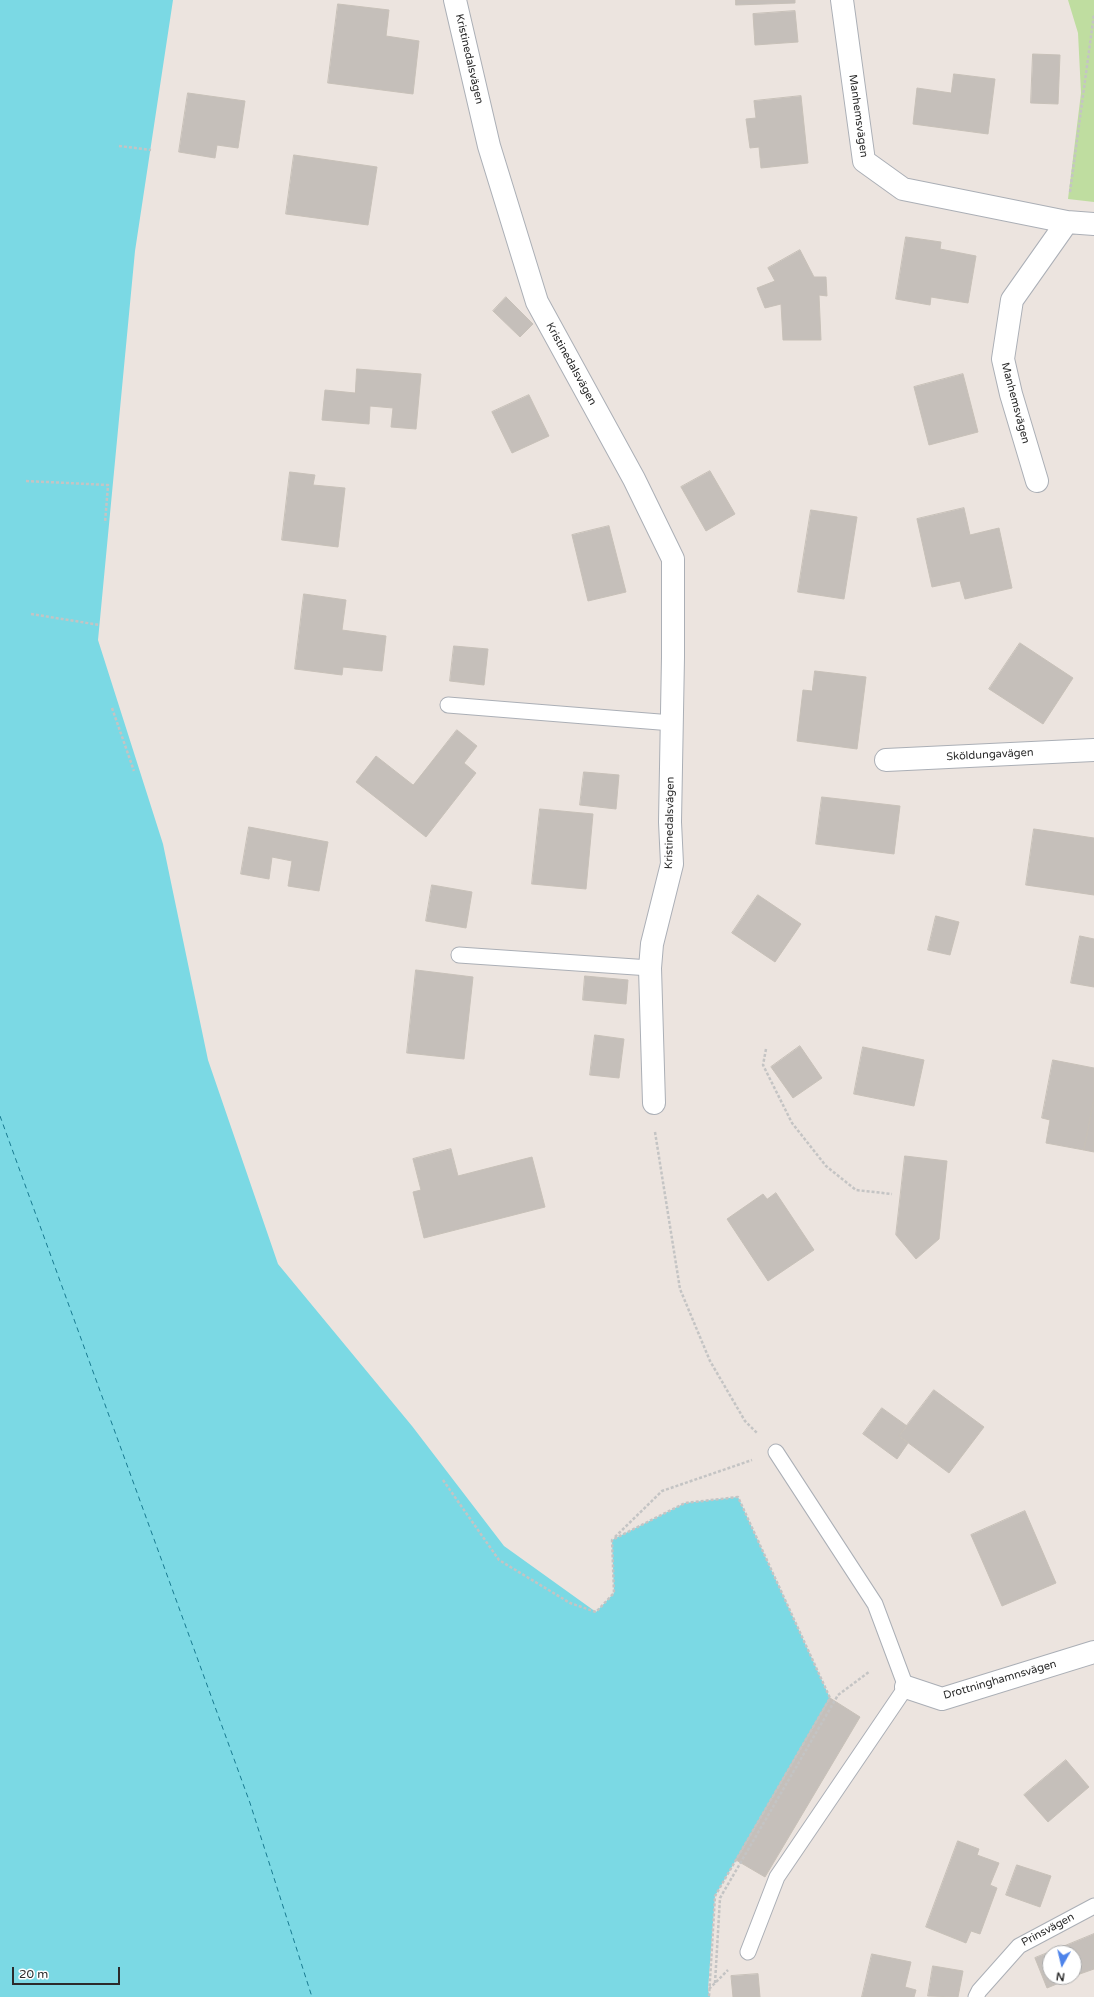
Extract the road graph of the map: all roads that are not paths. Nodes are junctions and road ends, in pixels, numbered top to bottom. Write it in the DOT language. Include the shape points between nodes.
graph roads {
  1 [pos="455,0"];
  2 [pos="842,0"];
  3 [pos="1067,222"];
  4 [pos="1094,224"];
  5 [pos="1037,481"];
  6 [pos="448,705"];
  7 [pos="672,723"];
  8 [pos="1094,750"];
  9 [pos="886,760"];
  10 [pos="459,955"];
  11 [pos="650,968"];
  12 [pos="654,1103"];
  13 [pos="776,1452"];
  14 [pos="1094,1652"];
  15 [pos="906,1687"];
  16 [pos="1094,1906"];
  17 [pos="748,1952"];
  18 [pos="976,1997"];
  1 -- 7 [label="street, Kristinedalsvägen" via="489,146 537,302 634,479 673,558"];
  2 -- 3 [label="street, Manhemsvägen" via="864,161 903,189"];
  3 -- 4 [label="street, Manhemsvägen"];
  3 -- 5 [label="street, Manhemsvägen" via="1012,300 1004,359 1011,394"];
  6 -- 7 [label="lane"];
  7 -- 11 [label="street, Kristinedalsvägen" via="672,864 652,944"];
  8 -- 9 [label="street, Sköldungavägen"];
  10 -- 11 [label="lane"];
  11 -- 12 [label="street, Kristinedalsvägen"];
  13 -- 15 [label="lane" via="875,1604"];
  14 -- 15 [label="street, Drottninghamnsvägen" via="942,1699"];
  15 -- 17 [label="lane" via="777,1877"];
  16 -- 18 [label="lane, Prinsvägen" via="1018,1946"];
}
